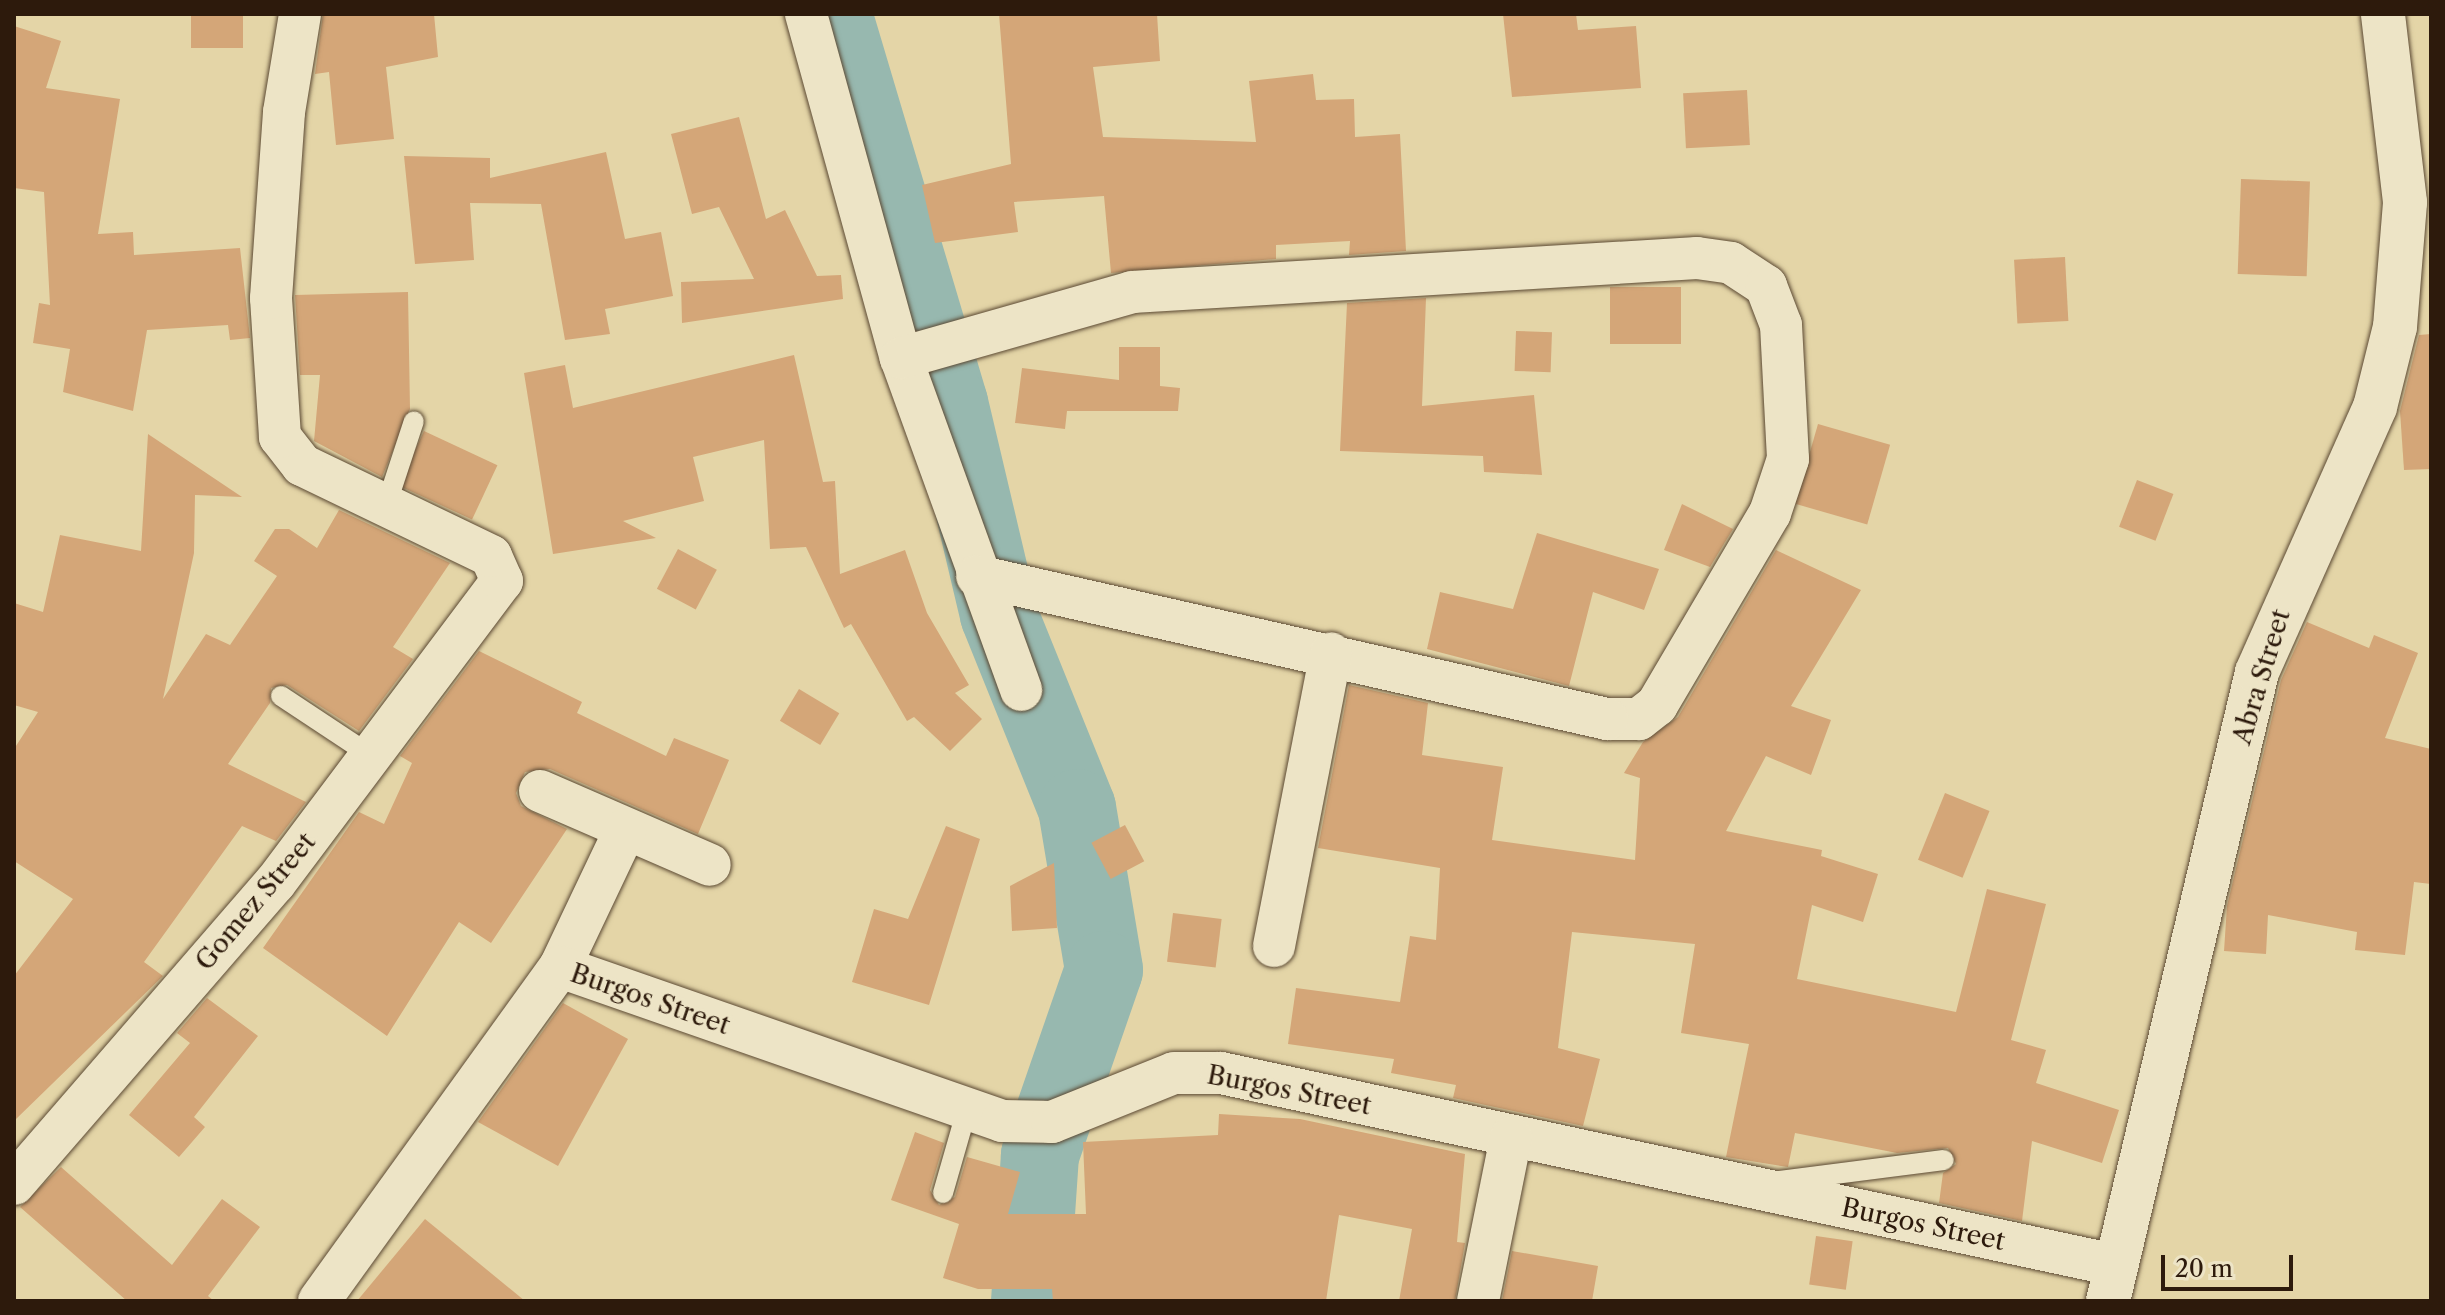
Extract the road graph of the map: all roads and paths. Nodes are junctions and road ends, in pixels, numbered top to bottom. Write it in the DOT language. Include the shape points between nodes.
graph roads {
  1 [pos="300,14"];
  2 [pos="806,14"];
  3 [pos="2383,14"];
  4 [pos="911,355"];
  5 [pos="414,421"];
  6 [pos="386,506"];
  7 [pos="977,576"];
  8 [pos="1331,654"];
  9 [pos="1021,690"];
  10 [pos="281,696"];
  11 [pos="373,757"];
  12 [pos="540,791"];
  13 [pos="625,830"];
  14 [pos="710,865"];
  15 [pos="1274,946"];
  16 [pos="560,967"];
  17 [pos="966,1113"];
  18 [pos="1511,1137"];
  19 [pos="1944,1160"];
  20 [pos="14,1184"];
  21 [pos="1740,1186"];
  22 [pos="943,1193"];
  23 [pos="2111,1283"];
  24 [pos="319,1301"];
  25 [pos="1478,1301"];
  1 -- 6 [label="street" via="284,112 271,298 280,437 302,465"];
  2 -- 4 [label="street"];
  3 -- 23 [label="street, Abra Street" via="2406,217 2395,327 2375,407 2257,672"];
  4 -- 7 [label="street"];
  4 -- 8 [label="street" via="1132,292 1681,259 1731,263 1766,286 1781,325 1788,459 1770,513 1657,705 1639,719 1607,719"];
  5 -- 6 [label="lane"];
  6 -- 11 [label="street, Gomez Street" via="500,565 502,581 487,610"];
  7 -- 8 [label="street"];
  7 -- 9 [label="street"];
  8 -- 15 [label="street"];
  10 -- 11 [label="lane"];
  11 -- 20 [label="street, Gomez Street" via="275,883"];
  12 -- 13 [label="street"];
  13 -- 14 [label="street"];
  13 -- 16 [label="street"];
  16 -- 17 [label="street, Burgos Street"];
  16 -- 24 [label="street, Burgos Street"];
  17 -- 18 [label="street, Burgos Street" via="1052,1122 1174,1073 1221,1073"];
  17 -- 22 [label="lane"];
  18 -- 21 [label="street, Burgos Street"];
  18 -- 25 [label="street"];
  19 -- 21 [label="lane"];
  21 -- 23 [label="street, Burgos Street"];
}
